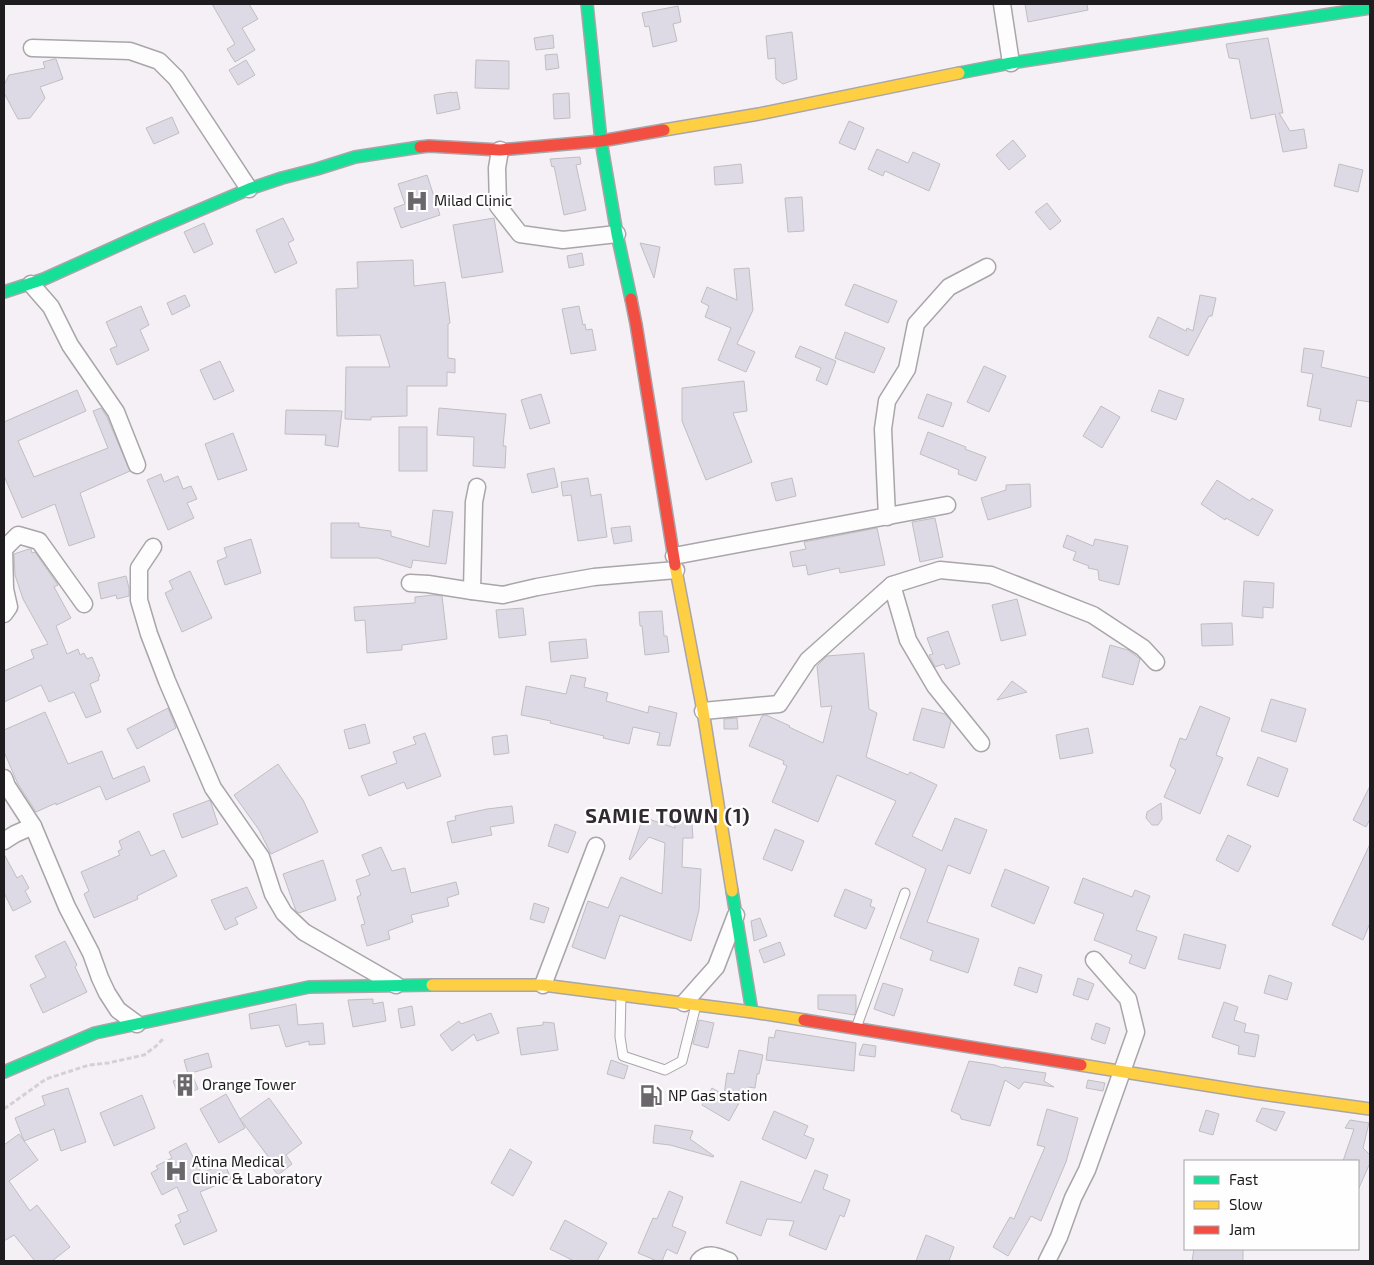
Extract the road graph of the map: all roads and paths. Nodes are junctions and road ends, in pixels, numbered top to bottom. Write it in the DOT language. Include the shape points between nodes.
graph roads {
  1 [pos="587,4"];
  2 [pos="1002,4"];
  3 [pos="1370,8"];
  4 [pos="32,48"];
  5 [pos="1011,63"];
  6 [pos="601,141"];
  7 [pos="500,150"];
  8 [pos="249,189"];
  9 [pos="617,234"];
  10 [pos="987,266"];
  11 [pos="31,284"];
  12 [pos="4,292"];
  13 [pos="137,465"];
  14 [pos="477,487"];
  15 [pos="947,505"];
  16 [pos="887,516"];
  17 [pos="153,547"];
  18 [pos="675,563"];
  19 [pos="410,583"];
  20 [pos="892,585"];
  21 [pos="472,591"];
  22 [pos="84,604"];
  23 [pos="4,614"];
  24 [pos="1156,662"];
  25 [pos="703,711"];
  26 [pos="981,743"];
  27 [pos="4,778"];
  28 [pos="33,826"];
  29 [pos="4,840"];
  30 [pos="596,846"];
  31 [pos="905,893"];
  32 [pos="736,913"];
  33 [pos="1094,960"];
  34 [pos="396,985"];
  35 [pos="543,985"];
  36 [pos="622,996"];
  37 [pos="690,1004"];
  38 [pos="752,1012"];
  39 [pos="137,1024"];
  40 [pos="856,1029"];
  41 [pos="169,1033"];
  42 [pos="1123,1071"];
  43 [pos="4,1072"];
  44 [pos="4,1109"];
  45 [pos="1370,1109"];
  46 [pos="699,1261"];
  47 [pos="729,1261"];
  48 [pos="1047,1261"];
  1 -- 6 [label="street"];
  2 -- 5 [label="street"];
  3 -- 5 [label="street"];
  4 -- 8 [label="street" via="130,51 158,61 176,78"];
  5 -- 6 [label="street" via="759,114"];
  6 -- 7 [label="street"];
  6 -- 9 [label="street"];
  7 -- 8 [label="street" via="429,146 355,157"];
  7 -- 9 [label="street" via="498,206 520,234 563,240"];
  8 -- 11 [label="street"];
  9 -- 18 [label="street" via="636,324"];
  10 -- 16 [label="street" via="949,287 916,324 907,369 887,401 883,429"];
  11 -- 12 [label="street"];
  11 -- 13 [label="street" via="52,307 70,345 116,412"];
  14 -- 21 [label="street"];
  15 -- 16 [label="street"];
  16 -- 18 [label="street"];
  17 -- 34 [label="street" via="140,568 139,600 167,680 213,788 261,857 273,894 284,913 304,932"];
  18 -- 21 [label="street" via="503,596"];
  18 -- 25 [label="street"];
  19 -- 21 [label="street"];
  20 -- 24 [label="street" via="940,570 991,575 1093,615 1143,648"];
  20 -- 25 [label="street" via="808,660 779,704"];
  20 -- 26 [label="street" via="908,640 935,686"];
  22 -- 23 [label="street" via="39,541 18,535 4,548 4,589 9,607"];
  25 -- 32 [label="street"];
  27 -- 28 [label="street"];
  28 -- 29 [label="street"];
  28 -- 39 [label="street" via="107,993 118,1010"];
  30 -- 35 [label="street"];
  31 -- 40 [label="lane"];
  32 -- 37 [label="street" via="716,967"];
  32 -- 38 [label="street"];
  33 -- 42 [label="street" via="1128,999 1136,1032"];
  34 -- 35 [label="street"];
  34 -- 39 [label="street" via="309,988"];
  35 -- 36 [label="street"];
  36 -- 37 [label="street"];
  36 -- 37 [label="lane" via="620,1038 623,1056 665,1070 682,1061"];
  37 -- 38 [label="street"];
  38 -- 40 [label="street"];
  39 -- 43 [label="street" via="95,1033"];
  40 -- 42 [label="street"];
  41 -- 44 [label="path" via="144,1055 89,1065 46,1079"];
  42 -- 45 [label="street"];
  42 -- 48 [label="street" via="1087,1170"];
  46 -- 47 [label="street" via="712,1255"];
}
